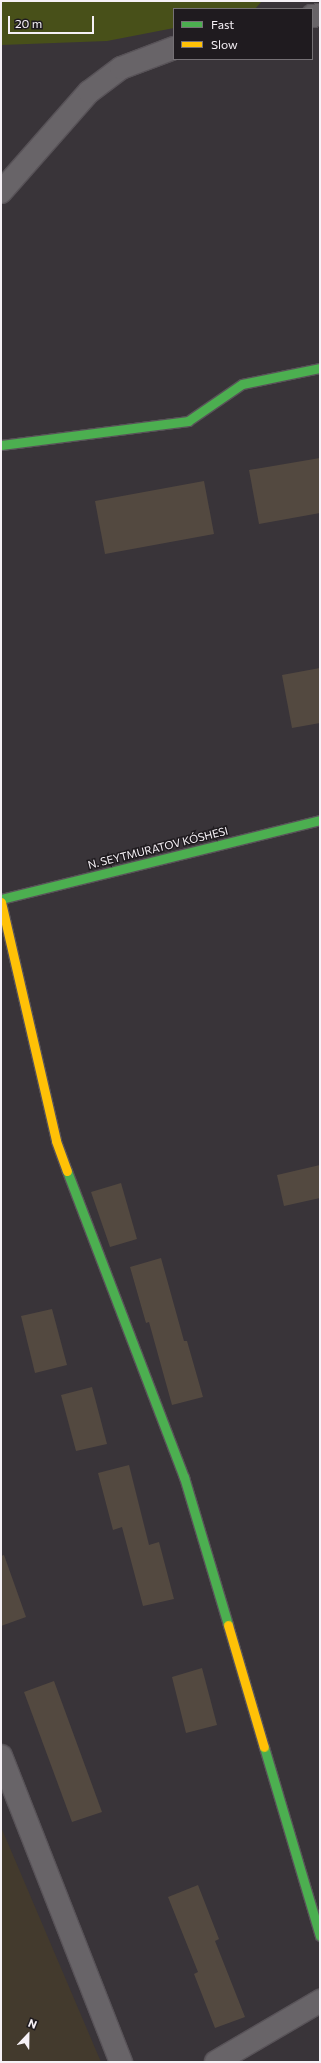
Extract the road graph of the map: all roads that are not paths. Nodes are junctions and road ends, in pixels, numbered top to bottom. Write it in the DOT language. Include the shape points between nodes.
graph roads {
  1 [pos="173,48"];
  2 [pos="1,192"];
  3 [pos="320,368"];
  4 [pos="1,445"];
  5 [pos="320,820"];
  6 [pos="1,901"];
  7 [pos="1,1756"];
  8 [pos="320,1936"];
  9 [pos="320,2002"];
  10 [pos="121,2062"];
  11 [pos="216,2062"];
  1 -- 2 [label="street" via="121,68 89,92"];
  3 -- 4 [label="street" via="242,384 188,421"];
  5 -- 6 [label="street, N. SEYTMURATOV KÓSHESI"];
  6 -- 8 [label="street" via="56,1141 184,1477"];
  7 -- 10 [label="street"];
  9 -- 11 [label="street"];
}
